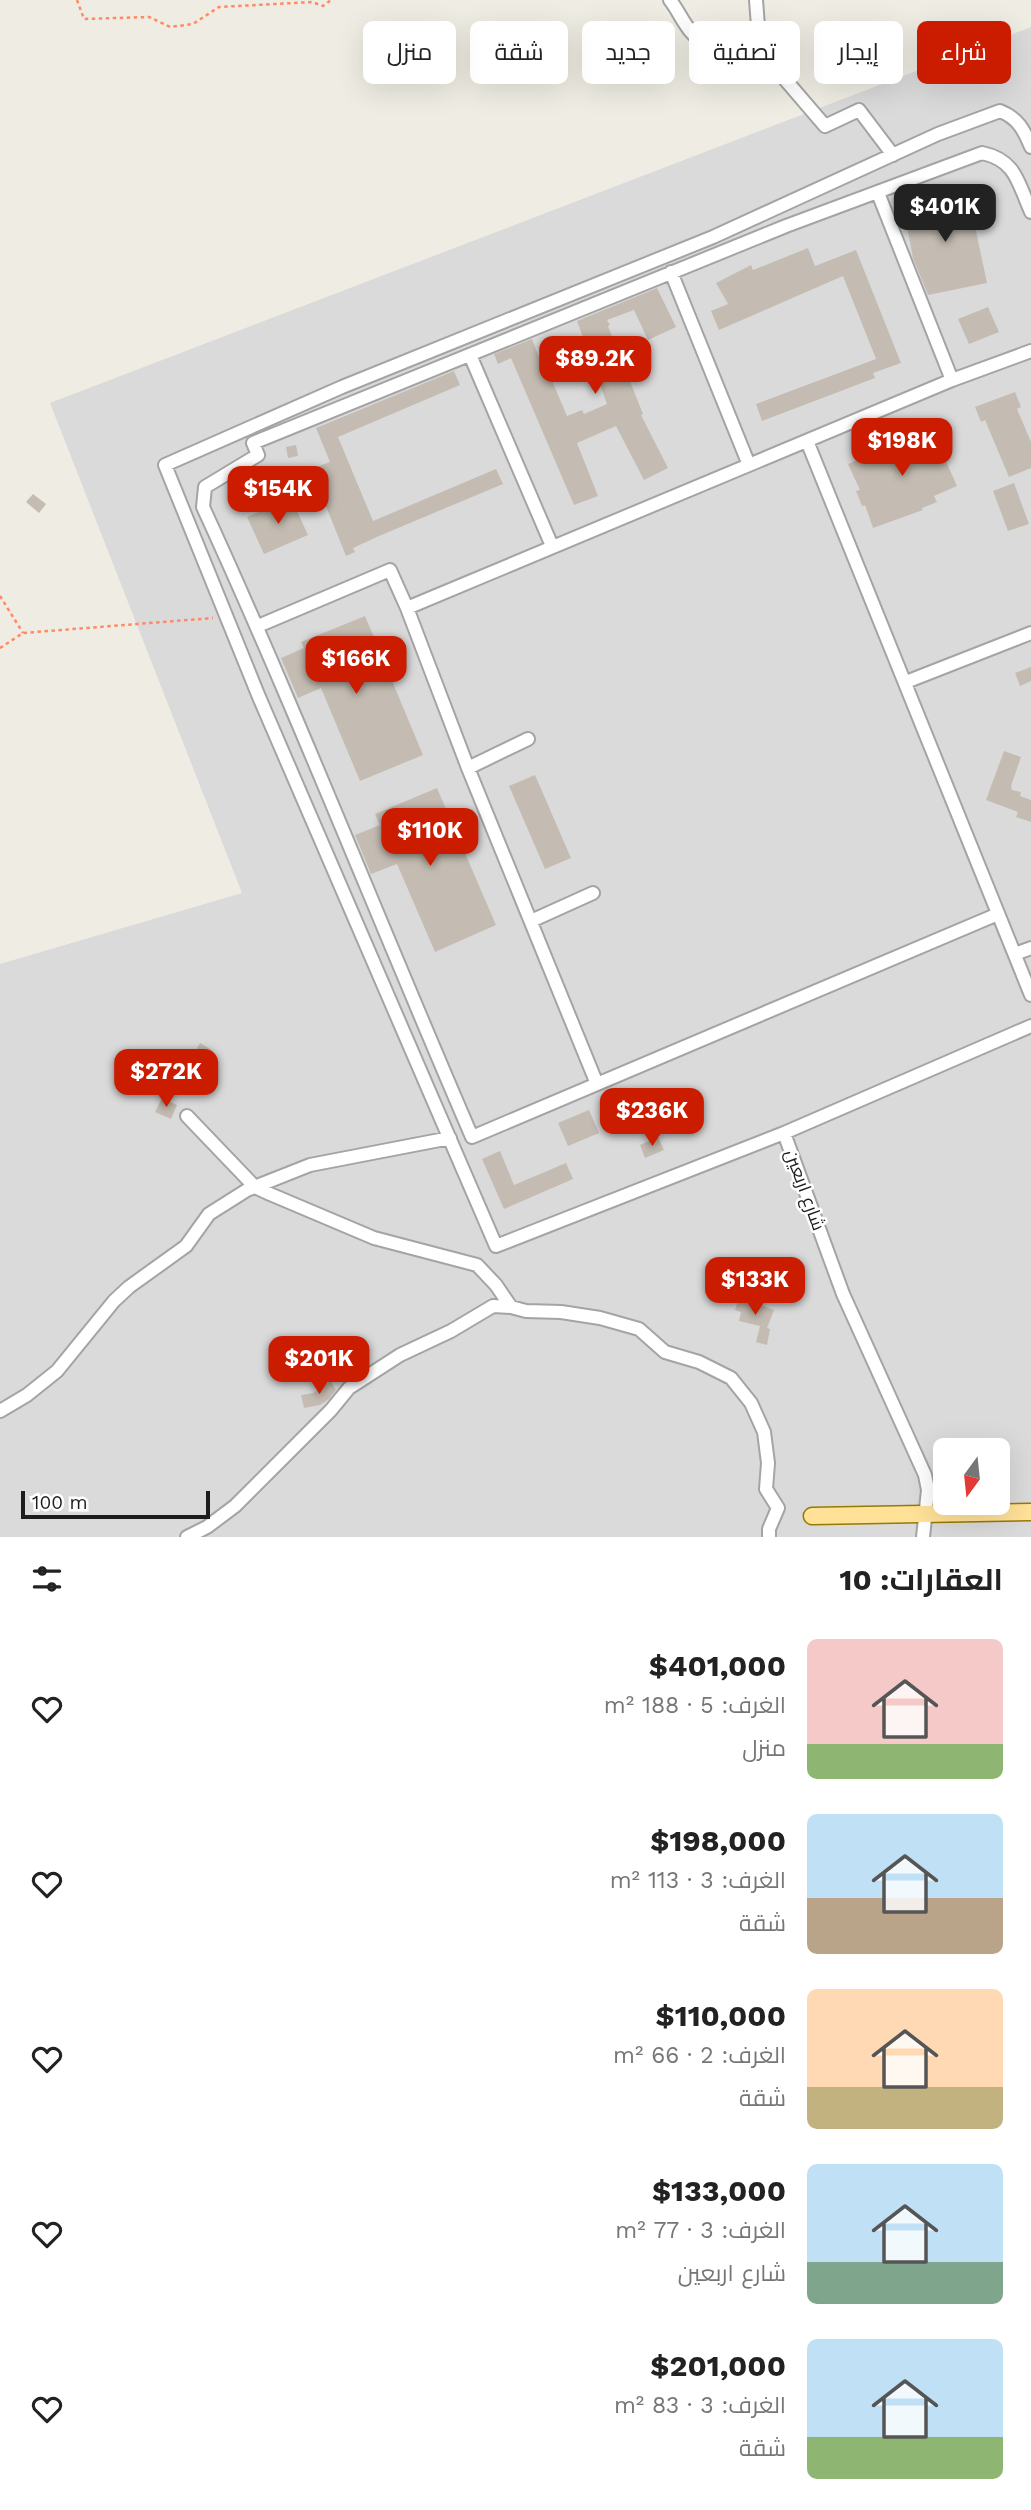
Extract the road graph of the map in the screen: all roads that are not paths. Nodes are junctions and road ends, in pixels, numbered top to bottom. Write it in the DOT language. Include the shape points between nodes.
graph roads {
  1 [pos="670,0"];
  2 [pos="756,0"];
  3 [pos="758,21"];
  4 [pos="689,29"];
  5 [pos="789,84"];
  6 [pos="1031,147"];
  7 [pos="893,155"];
  8 [pos="877,193"];
  9 [pos="1031,212"];
  10 [pos="671,272"];
  11 [pos="1031,351"];
  12 [pos="470,355"];
  13 [pos="952,380"];
  14 [pos="807,441"];
  15 [pos="749,465"];
  16 [pos="552,547"];
  17 [pos="407,608"];
  18 [pos="258,626"];
  19 [pos="1031,633"];
  20 [pos="906,682"];
  21 [pos="528,738"];
  22 [pos="468,768"];
  23 [pos="593,894"];
  24 [pos="998,914"];
  25 [pos="531,920"];
  26 [pos="1031,948"];
  27 [pos="1015,954"];
  28 [pos="1031,995"];
  29 [pos="1031,1026"];
  30 [pos="597,1084"];
  31 [pos="187,1116"];
  32 [pos="784,1133"];
  33 [pos="450,1138"];
  34 [pos="255,1186"];
  35 [pos="511,1307"];
  36 [pos="0,1411"];
  37 [pos="1031,1512"];
  38 [pos="925,1514"];
  39 [pos="812,1516"];
  40 [pos="187,1537"];
  41 [pos="769,1537"];
  42 [pos="923,1537"];
  1 -- 4 [label="street"];
  2 -- 3 [label="street"];
  5 -- 7 [label="street" via="825,126 859,110"];
  6 -- 7 [label="street" via="1013,116 1000,111"];
  7 -- 33 [label="street" via="713,237 342,387 165,466"];
  8 -- 9 [label="street" via="982,153 1008,164"];
  8 -- 10 [label="street"];
  8 -- 13 [label="street"];
  10 -- 12 [label="street"];
  10 -- 15 [label="street"];
  11 -- 13 [label="street"];
  12 -- 16 [label="street"];
  12 -- 18 [label="street" via="253,443 258,455 205,487 203,507"];
  13 -- 14 [label="street"];
  14 -- 15 [label="street"];
  14 -- 20 [label="street"];
  15 -- 16 [label="street"];
  16 -- 17 [label="street"];
  17 -- 18 [label="street" via="390,570"];
  17 -- 22 [label="street"];
  18 -- 30 [label="street" via="472,1137"];
  19 -- 20 [label="street"];
  20 -- 24 [label="street"];
  21 -- 22 [label="street"];
  22 -- 25 [label="street"];
  23 -- 25 [label="street"];
  24 -- 27 [label="street"];
  24 -- 30 [label="street"];
  25 -- 30 [label="street"];
  26 -- 27 [label="street"];
  27 -- 28 [label="street"];
  29 -- 32 [label="street, شارع اربعين"];
  31 -- 34 [label="street"];
  32 -- 33 [label="street" via="496,1246"];
  32 -- 38 [label="street, شارع اربعين" via="844,1294 925,1475"];
  33 -- 34 [label="street" via="310,1165"];
  34 -- 35 [label="street" via="374,1238 477,1265"];
  34 -- 36 [label="street" via="209,1214 186,1246 114,1301 57,1371"];
  35 -- 40 [label="street" via="493,1306 349,1388 234,1506"];
  35 -- 41 [label="street" via="600,1318 639,1329 665,1352 730,1378 751,1402 764,1432 766,1489 778,1507"];
  37 -- 38 [label="main road"];
  38 -- 39 [label="main road"];
  38 -- 42 [label="street, شارع اربعين"];
}
